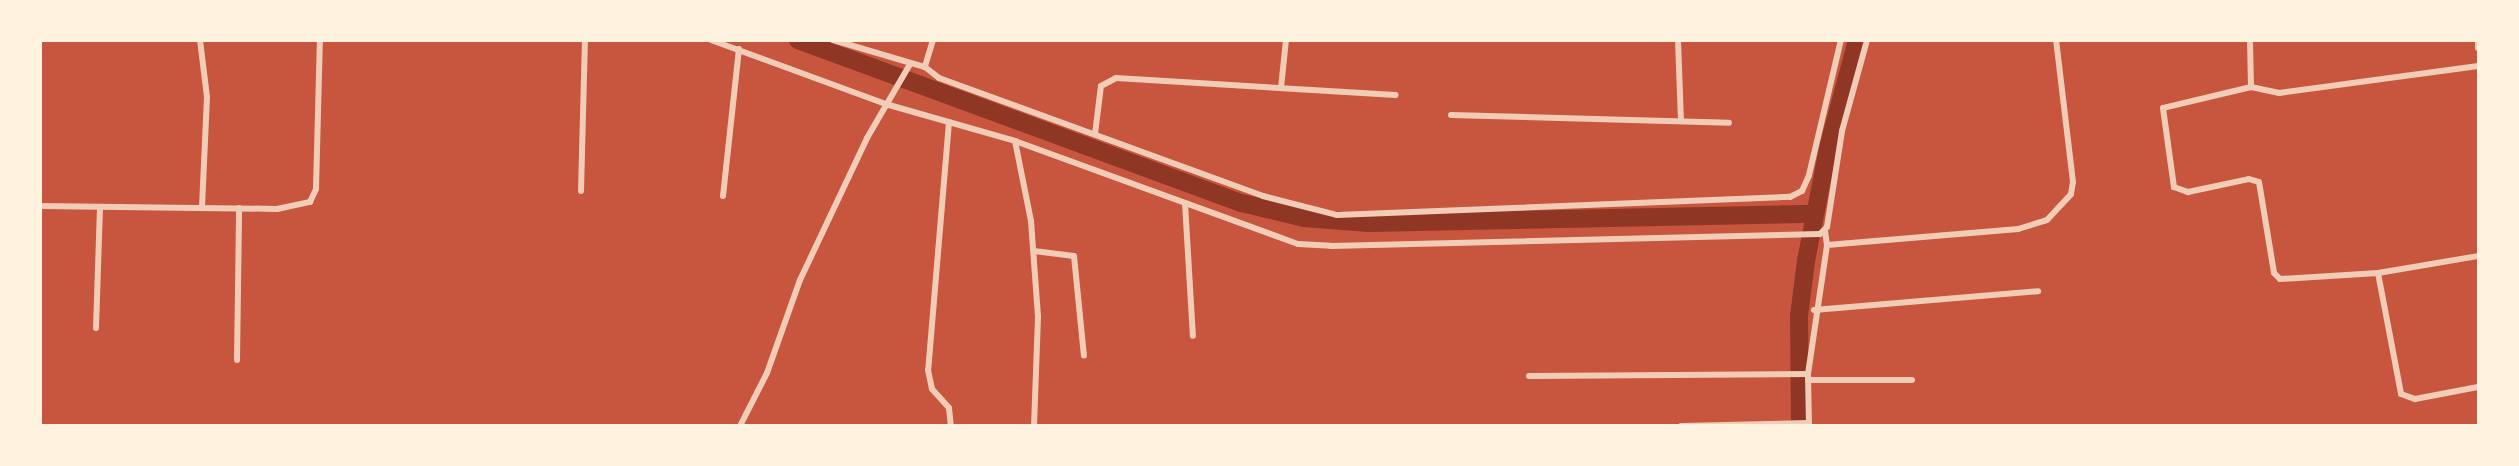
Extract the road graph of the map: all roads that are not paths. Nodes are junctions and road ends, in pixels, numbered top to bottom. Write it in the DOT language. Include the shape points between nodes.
graph roads {
  1 [pos="200,40"];
  2 [pos="320,40"];
  3 [pos="585,40"];
  4 [pos="711,40"];
  5 [pos="833,40"];
  6 [pos="933,40"];
  7 [pos="1286,40"];
  8 [pos="1678,40"];
  9 [pos="1841,40"];
  10 [pos="1867,40"];
  11 [pos="2056,40"];
  12 [pos="2250,40"];
  13 [pos="2478,40"];
  14 [pos="2478,48"];
  15 [pos="739,49"];
  16 [pos="910,64"];
  17 [pos="2478,66"];
  18 [pos="925,67"];
  19 [pos="2250,87"];
  20 [pos="1281,88"];
  21 [pos="1395,95"];
  22 [pos="889,105"];
  23 [pos="1450,115"];
  24 [pos="1681,121"];
  25 [pos="949,122"];
  26 [pos="1730,123"];
  27 [pos="1095,134"];
  28 [pos="1016,141"];
  29 [pos="581,191"];
  30 [pos="723,196"];
  31 [pos="1185,203"];
  32 [pos="40,206"];
  33 [pos="100,207"];
  34 [pos="202,208"];
  35 [pos="238,208"];
  36 [pos="1822,232"];
  37 [pos="1827,245"];
  38 [pos="1034,251"];
  39 [pos="2478,256"];
  40 [pos="2378,273"];
  41 [pos="2038,291"];
  42 [pos="1814,310"];
  43 [pos="96,328"];
  44 [pos="1193,336"];
  45 [pos="1084,356"];
  46 [pos="237,360"];
  47 [pos="1529,376"];
  48 [pos="1806,376"];
  49 [pos="1912,380"];
  50 [pos="2478,387"];
  51 [pos="1807,424"];
  52 [pos="740,426"];
  53 [pos="951,426"];
  54 [pos="1034,426"];
  55 [pos="1681,426"];
  1 -- 34 [label="street" via="207,97"];
  2 -- 35 [label="street" via="316,189 310,202 297,208"];
  3 -- 29 [label="street"];
  4 -- 15 [label="street"];
  5 -- 16 [label="street"];
  6 -- 18 [label="street"];
  7 -- 20 [label="street"];
  8 -- 24 [label="street"];
  9 -- 27 [label="street" via="1809,175 1802,190 1790,197 1337,215 1263,196"];
  10 -- 36 [label="street" via="1842,131"];
  11 -- 37 [label="street" via="2073,182 2071,194 2047,220 2018,229"];
  12 -- 19 [label="street"];
  13 -- 14 [label="street"];
  15 -- 22 [label="street"];
  15 -- 30 [label="street"];
  16 -- 18 [label="street"];
  16 -- 22 [label="street"];
  17 -- 19 [label="street" via="2278,93"];
  18 -- 27 [label="street" via="939,78"];
  19 -- 40 [label="street" via="2163,108 2174,187 2188,192 2250,179 2259,182 2274,273 2280,279"];
  20 -- 21 [label="street"];
  20 -- 27 [label="street" via="1107,80 1098,97"];
  22 -- 25 [label="street"];
  22 -- 52 [label="street" via="867,138 800,280 767,373"];
  23 -- 24 [label="street"];
  24 -- 26 [label="street"];
  25 -- 28 [label="street"];
  25 -- 53 [label="street" via="928,370 932,390 949,408"];
  28 -- 31 [label="street"];
  28 -- 38 [label="street"];
  31 -- 36 [label="street" via="1298,244"];
  31 -- 44 [label="street"];
  32 -- 33 [label="street"];
  33 -- 34 [label="street"];
  33 -- 43 [label="street"];
  34 -- 35 [label="street"];
  35 -- 46 [label="street"];
  36 -- 37 [label="street"];
  37 -- 42 [label="street"];
  38 -- 45 [label="street" via="1074,256"];
  38 -- 54 [label="street" via="1040,335"];
  39 -- 40 [label="street"];
  40 -- 50 [label="street" via="2401,394 2415,399"];
  41 -- 42 [label="street"];
  42 -- 48 [label="street"];
  47 -- 48 [label="street"];
  48 -- 49 [label="street"];
  48 -- 51 [label="street"];
  51 -- 55 [label="street"];
}
